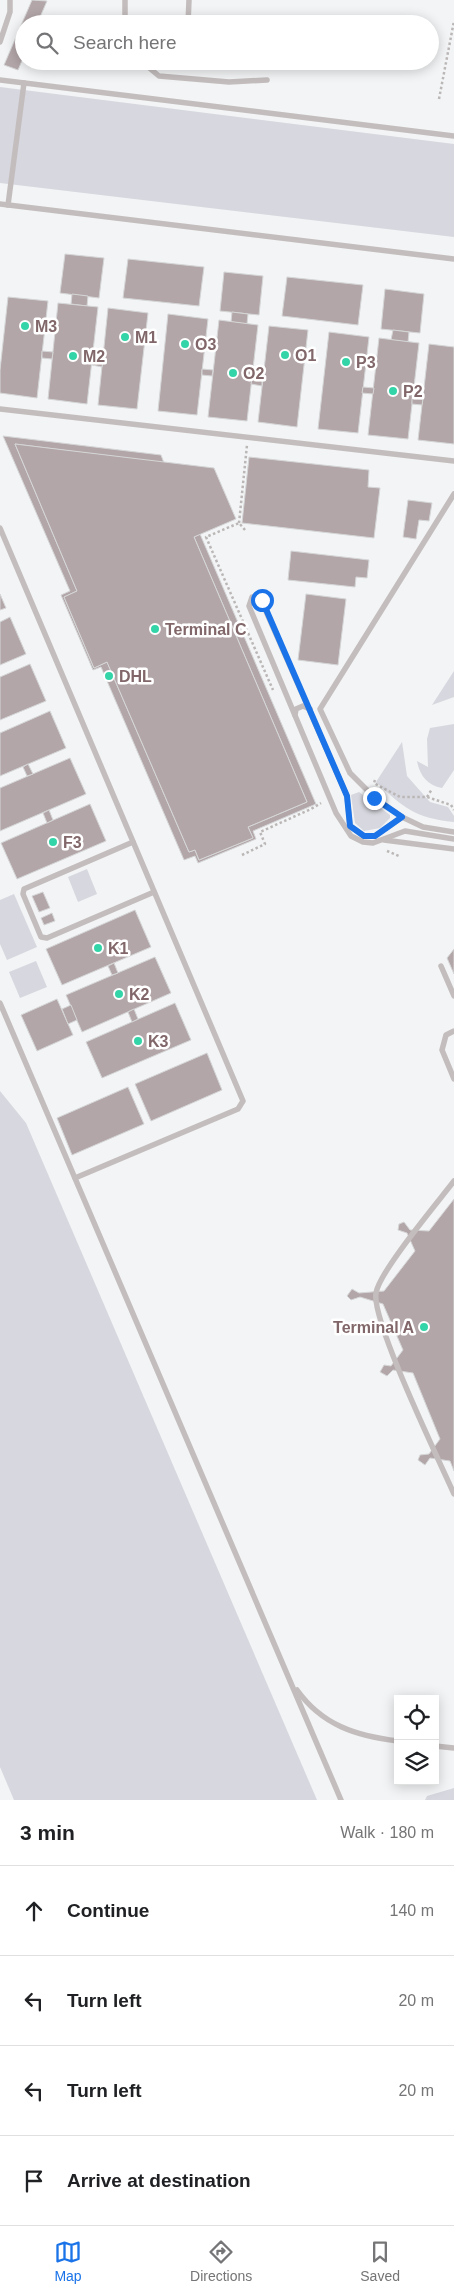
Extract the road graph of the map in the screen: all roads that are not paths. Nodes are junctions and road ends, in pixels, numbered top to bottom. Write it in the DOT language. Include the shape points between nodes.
graph roads {
  1 [pos="10,0"];
  2 [pos="125,0"];
  3 [pos="189,0"];
  4 [pos="125,15"];
  5 [pos="188,15"];
  6 [pos="0,42"];
  7 [pos="152,70"];
  8 [pos="0,80"];
  9 [pos="267,80"];
  10 [pos="24,83"];
  11 [pos="454,136"];
  12 [pos="0,204"];
  13 [pos="8,205"];
  14 [pos="454,259"];
  15 [pos="0,409"];
  16 [pos="454,461"];
  17 [pos="454,494"];
  18 [pos="0,528"];
  19 [pos="310,709"];
  20 [pos="295,716"];
  21 [pos="402,817"];
  22 [pos="454,832"];
  23 [pos="454,839"];
  24 [pos="384,840"];
  25 [pos="133,842"];
  26 [pos="454,849"];
  27 [pos="154,892"];
  28 [pos="441,966"];
  29 [pos="454,996"];
  30 [pos="0,1003"];
  31 [pos="454,1031"];
  32 [pos="454,1079"];
  33 [pos="75,1178"];
  34 [pos="454,1181"];
  35 [pos="454,1494"];
  36 [pos="290,1681"];
  37 [pos="394,1740"];
  38 [pos="439,1746"];
  39 [pos="454,1748"];
  40 [pos="340,1800"];
  1 -- 6 [label="lane" via="10,12"];
  2 -- 4 [label="lane"];
  3 -- 5 [label="lane"];
  7 -- 9 [label="lane" via="159,76 245,82"];
  8 -- 10 [label="lane"];
  10 -- 11 [label="lane"];
  10 -- 13 [label="lane"];
  12 -- 13 [label="lane"];
  13 -- 14 [label="lane"];
  15 -- 16 [label="lane"];
  17 -- 21 [label="lane" via="320,709 350,773 374,798"];
  18 -- 25 [label="lane"];
  19 -- 20 [label="lane" via="304,706 296,709"];
  19 -- 20 [label="lane" via="262,600 252,597 249,606"];
  19 -- 21 [label="lane" via="347,796 350,826 364,836 375,836"];
  20 -- 24 [label="lane" via="342,826 363,842"];
  21 -- 22 [label="lane" via="423,827"];
  23 -- 24 [label="lane" via="404,831"];
  24 -- 26 [label="lane"];
  25 -- 27 [label="lane"];
  25 -- 27 [label="lane" via="24,890 22,894 41,937 47,938"];
  27 -- 33 [label="lane" via="243,1101 238,1109"];
  28 -- 29 [label="lane"];
  30 -- 33 [label="lane"];
  31 -- 32 [label="lane" via="446,1035 442,1050"];
  33 -- 36 [label="lane"];
  34 -- 35 [label="lane" via="385,1273 376,1293 385,1334"];
  36 -- 37 [label="lane" via="315,1712 330,1722 360,1735"];
  36 -- 40 [label="lane"];
  38 -- 39 [label="lane"];
}
